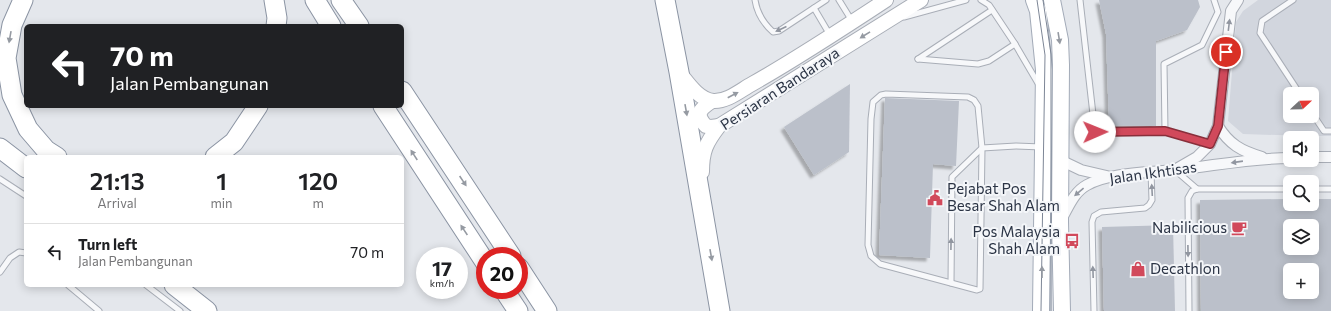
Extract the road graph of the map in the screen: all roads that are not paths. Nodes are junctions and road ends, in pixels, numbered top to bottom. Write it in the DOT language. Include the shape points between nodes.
graph roads {
  1 [pos="23,0"];
  2 [pos="274,0"];
  3 [pos="315,0"];
  4 [pos="341,0"];
  5 [pos="665,0"];
  6 [pos="755,0"];
  7 [pos="826,0"];
  8 [pos="839,0"];
  9 [pos="886,0"];
  10 [pos="922,0"];
  11 [pos="966,0"];
  12 [pos="981,0"];
  13 [pos="1052,0"];
  14 [pos="1080,0"];
  15 [pos="1214,0"];
  16 [pos="1238,0"];
  17 [pos="1293,0"];
  18 [pos="1034,1"];
  19 [pos="814,8"];
  20 [pos="992,10"];
  21 [pos="852,22"];
  22 [pos="887,22"];
  23 [pos="276,24"];
  24 [pos="330,24"];
  25 [pos="358,24"];
  26 [pos="831,36"];
  27 [pos="1015,44"];
  28 [pos="679,72"];
  29 [pos="1295,87"];
  30 [pos="1043,93"];
  31 [pos="404,94"];
  32 [pos="712,101"];
  33 [pos="257,108"];
  34 [pos="384,108"];
  35 [pos="1319,123"];
  36 [pos="719,126"];
  37 [pos="1218,126"];
  38 [pos="1165,131"];
  39 [pos="1331,131"];
  40 [pos="1210,144"];
  41 [pos="1043,147"];
  42 [pos="0,148"];
  43 [pos="982,148"];
  44 [pos="54,155"];
  45 [pos="218,155"];
  46 [pos="1331,157"];
  47 [pos="1266,158"];
  48 [pos="1283,158"];
  49 [pos="1319,158"];
  50 [pos="1060,160"];
  51 [pos="24,166"];
  52 [pos="1174,170"];
  53 [pos="1151,172"];
  54 [pos="1111,177"];
  55 [pos="0,179"];
  56 [pos="1197,189"];
  57 [pos="1283,189"];
  58 [pos="1319,189"];
  59 [pos="1331,189"];
  60 [pos="24,195"];
  61 [pos="704,216"];
  62 [pos="1060,222"];
  63 [pos="505,247"];
  64 [pos="476,248"];
  65 [pos="24,253"];
  66 [pos="0,272"];
  67 [pos="528,282"];
  68 [pos="951,283"];
  69 [pos="70,287"];
  70 [pos="149,287"];
  71 [pos="176,287"];
  72 [pos="510,299"];
  73 [pos="99,311"];
  74 [pos="180,311"];
  75 [pos="206,311"];
  76 [pos="518,311"];
  77 [pos="547,311"];
  78 [pos="720,311"];
  79 [pos="1042,311"];
  80 [pos="1062,311"];
  81 [pos="1094,311"];
  82 [pos="1189,311"];
  1 -- 44 [label="highway, one-way" via="12,25 6,58 12,95 28,129 46,150"];
  2 -- 23 [label="highway"];
  3 -- 24 [label="highway"];
  4 -- 25 [label="highway"];
  5 -- 28 [label="highway"];
  19 -- 6 [label="lane, one-way" via="779,31 773,32 756,10"];
  7 -- 19 [label="lane"];
  8 -- 21 [label="lane"];
  9 -- 21 [label="main road, Persiaran Bandaraya"];
  10 -- 22 [label="main road, Persiaran Bandaraya"];
  11 -- 22 [label="lane"];
  12 -- 20 [label="lane"];
  13 -- 50 [label="main road, one-way" via="1062,65"];
  14 -- 38 [label="lane" via="1095,132"];
  15 -- 38 [label="lane" via="1218,12 1202,45 1164,64"];
  37 -- 16 [label="street, one-way" via="1231,11"];
  17 -- 29 [label="lane" via="1262,21 1260,33"];
  18 -- 30 [label="main road" via="1038,11 1044,70"];
  19 -- 26 [label="lane"];
  20 -- 27 [label="lane"];
  20 -- 27 [label="lane" via="918,58 978,64 989,61"];
  21 -- 26 [label="main road, Persiaran Bandaraya"];
  22 -- 36 [label="main road, Persiaran Bandaraya, one-way"];
  32 -- 26 [label="main road, Persiaran Bandaraya, one-way" via="728,97"];
  27 -- 30 [label="lane"];
  28 -- 32 [label="main road, Persiaran Bandaraya" via="697,93"];
  28 -- 61 [label="highway, one-way"];
  30 -- 41 [label="main road"];
  31 -- 63 [label="highway, one-way"];
  32 -- 36 [label="main road" via="702,108 700,118 706,126"];
  33 -- 45 [label="highway" via="234,142"];
  64 -- 34 [label="highway, one-way"];
  35 -- 39 [label="lane" via="1324,131"];
  36 -- 61 [label="main road, Persiaran Bandaraya" via="707,141 702,157"];
  37 -- 40 [label="street"];
  37 -- 47 [label="street, Jalan Ikhtisas" via="1232,144 1247,153"];
  38 -- 40 [label="lane"];
  40 -- 52 [label="street" via="1197,157"];
  41 -- 43 [label="lane"];
  79 -- 41 [label="main road, one-way"];
  42 -- 51 [label="highway"];
  68 -- 43 [label="lane, one-way" via="952,177"];
  43 -- 68 [label="lane" via="981,286 977,290"];
  43 -- 68 [label="lane" via="978,106 968,96 886,94 875,98 873,102 868,250 874,261 880,264"];
  46 -- 49 [label="street"];
  47 -- 48 [label="street, Jalan Ikhtisas"];
  47 -- 52 [label="street, Jalan Ikhtisas, one-way"];
  50 -- 54 [label="street" via="1081,170"];
  50 -- 62 [label="main road"];
  52 -- 53 [label="street, Jalan Ikhtisas"];
  52 -- 56 [label="lane"];
  53 -- 54 [label="street, Jalan Ikhtisas"];
  81 -- 53 [label="lane, one-way" via="1094,216 1101,212 1145,208 1149,205 1152,200"];
  54 -- 62 [label="street, Jalan Ikhtisas, one-way" via="1087,185 1073,197"];
  55 -- 60 [label="lane"];
  56 -- 57 [label="lane"];
  56 -- 82 [label="lane, one-way" via="1192,191 1188,198"];
  58 -- 59 [label="lane"];
  61 -- 78 [label="highway, one-way"];
  62 -- 80 [label="main road"];
  65 -- 66 [label="lane" via="19,252 10,258"];
  67 -- 77 [label="highway"];
  69 -- 73 [label="lane"];
  70 -- 74 [label="lane"];
  71 -- 75 [label="highway"];
  72 -- 76 [label="highway"];
}
